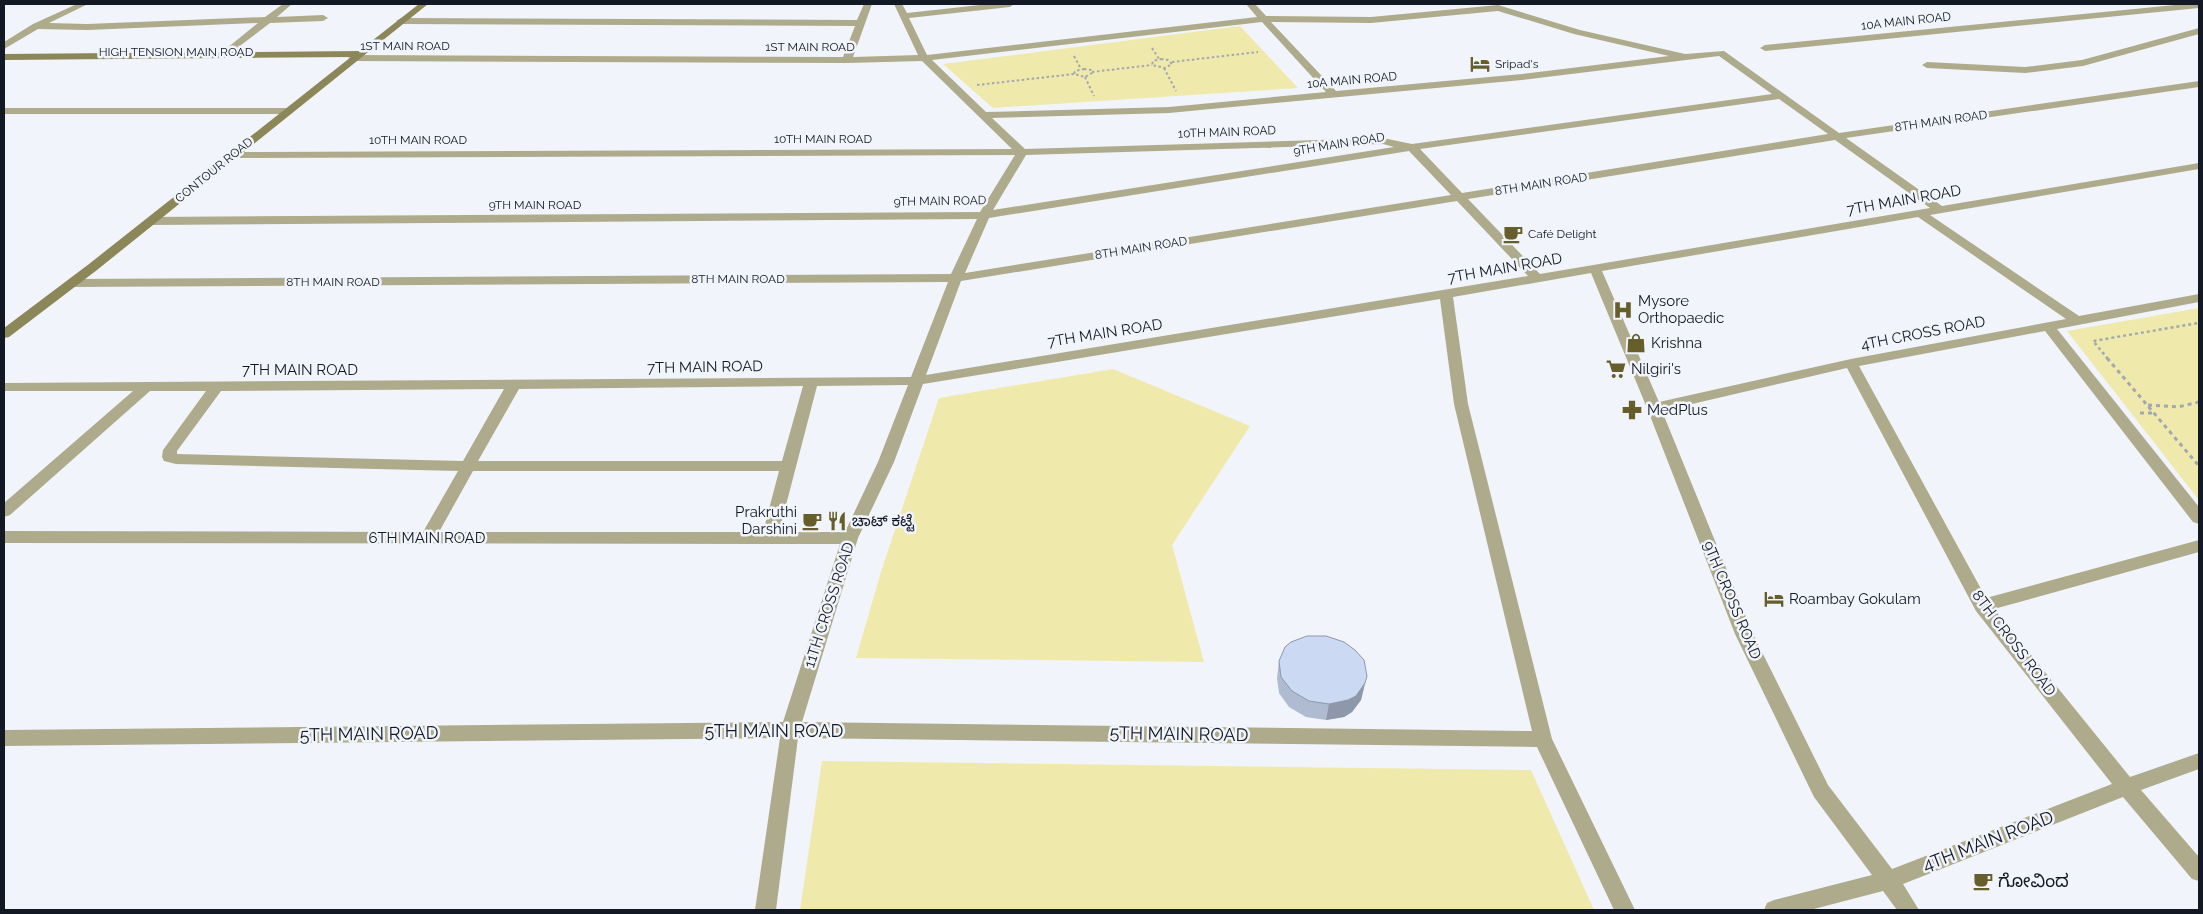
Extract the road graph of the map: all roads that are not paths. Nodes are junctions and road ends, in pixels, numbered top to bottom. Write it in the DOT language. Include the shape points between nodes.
graph roads {
  1 [pos="84,4"];
  2 [pos="288,4"];
  3 [pos="424,4"];
  4 [pos="868,4"];
  5 [pos="898,4"];
  6 [pos="1010,4"];
  7 [pos="1250,4"];
  8 [pos="2199,5"];
  9 [pos="905,16"];
  10 [pos="323,18"];
  11 [pos="1264,19"];
  12 [pos="269,20"];
  13 [pos="401,21"];
  14 [pos="861,23"];
  15 [pos="36,26"];
  16 [pos="2199,31"];
  17 [pos="4,46"];
  18 [pos="1765,48"];
  19 [pos="224,55"];
  20 [pos="4,56"];
  21 [pos="1684,57"];
  22 [pos="353,58"];
  23 [pos="924,58"];
  24 [pos="847,60"];
  25 [pos="4,65"];
  26 [pos="1927,65"];
  27 [pos="2199,84"];
  28 [pos="1333,94"];
  29 [pos="1782,96"];
  30 [pos="287,111"];
  31 [pos="4,112"];
  32 [pos="984,115"];
  33 [pos="1837,136"];
  34 [pos="1412,147"];
  35 [pos="1022,152"];
  36 [pos="233,155"];
  37 [pos="2199,166"];
  38 [pos="1460,197"];
  39 [pos="1940,210"];
  40 [pos="1919,213"];
  41 [pos="984,215"];
  42 [pos="150,221"];
  43 [pos="1595,269"];
  44 [pos="956,278"];
  45 [pos="1537,279"];
  46 [pos="72,283"];
  47 [pos="1446,294"];
  48 [pos="2199,298"];
  49 [pos="2076,320"];
  50 [pos="2048,326"];
  51 [pos="4,334"];
  52 [pos="1851,363"];
  53 [pos="917,380"];
  54 [pos="811,382"];
  55 [pos="514,385"];
  56 [pos="217,386"];
  57 [pos="4,387"];
  58 [pos="146,387"];
  59 [pos="1654,408"];
  60 [pos="468,466"];
  61 [pos="788,466"];
  62 [pos="4,511"];
  63 [pos="2199,518"];
  64 [pos="4,537"];
  65 [pos="428,538"];
  66 [pos="769,538"];
  67 [pos="850,538"];
  68 [pos="2199,546"];
  69 [pos="1982,606"];
  70 [pos="790,730"];
  71 [pos="4,738"];
  72 [pos="1544,738"];
  73 [pos="2199,762"];
  74 [pos="2126,787"];
  75 [pos="2199,872"];
  76 [pos="1888,880"];
  77 [pos="766,910"];
  78 [pos="1626,910"];
  79 [pos="1774,910"];
  80 [pos="1909,910"];
  1 -- 15 [label="street"];
  2 -- 12 [label="street"];
  3 -- 13 [label="main road, CONTOUR ROAD"];
  4 -- 14 [label="street"];
  5 -- 9 [label="street"];
  6 -- 9 [label="street"];
  7 -- 11 [label="street"];
  8 -- 18 [label="street, 10A MAIN ROAD"];
  9 -- 23 [label="street"];
  10 -- 12 [label="street"];
  11 -- 21 [label="street, 1ST MAIN ROAD" via="1371,20 1498,8 1577,32"];
  11 -- 23 [label="street, 1ST MAIN ROAD"];
  11 -- 28 [label="street"];
  12 -- 15 [label="street"];
  12 -- 19 [label="street"];
  13 -- 14 [label="street"];
  13 -- 22 [label="main road, CONTOUR ROAD"];
  14 -- 24 [label="street"];
  15 -- 17 [label="street"];
  16 -- 26 [label="street" via="2083,63 2025,70"];
  19 -- 20 [label="main road"];
  19 -- 22 [label="main road"];
  21 -- 28 [label="street, 10A MAIN ROAD" via="1522,77"];
  21 -- 29 [label="street, 10A MAIN ROAD" via="1721,53"];
  22 -- 24 [label="street, 1ST MAIN ROAD"];
  22 -- 25 [label="main road, HIGH TENSION MAIN ROAD"];
  22 -- 30 [label="main road, CONTOUR ROAD"];
  23 -- 24 [label="street, 1ST MAIN ROAD"];
  23 -- 32 [label="street"];
  27 -- 33 [label="street, 8TH MAIN ROAD"];
  28 -- 32 [label="street, 10A MAIN ROAD" via="1169,110"];
  29 -- 33 [label="street"];
  29 -- 34 [label="street, 9TH MAIN ROAD"];
  30 -- 31 [label="street"];
  30 -- 36 [label="main road, CONTOUR ROAD"];
  32 -- 35 [label="street"];
  33 -- 38 [label="street, 8TH MAIN ROAD"];
  33 -- 39 [label="street"];
  34 -- 35 [label="street, 10TH MAIN ROAD" via="1383,141"];
  34 -- 38 [label="street"];
  34 -- 41 [label="street, 9TH MAIN ROAD"];
  35 -- 36 [label="street, 10TH MAIN ROAD"];
  35 -- 41 [label="street, 11TH CROSS ROAD"];
  36 -- 42 [label="main road, CONTOUR ROAD"];
  37 -- 39 [label="street, 7TH MAIN ROAD"];
  38 -- 44 [label="street, 8TH MAIN ROAD"];
  38 -- 45 [label="street"];
  39 -- 40 [label="street, 7TH MAIN ROAD"];
  40 -- 43 [label="street, 7TH MAIN ROAD"];
  40 -- 49 [label="street"];
  41 -- 42 [label="street, 9TH MAIN ROAD"];
  41 -- 44 [label="street, 11TH CROSS ROAD"];
  42 -- 46 [label="main road, CONTOUR ROAD"];
  43 -- 45 [label="street, 7TH MAIN ROAD"];
  43 -- 59 [label="street, 9TH CROSS ROAD"];
  44 -- 46 [label="street, 8TH MAIN ROAD"];
  44 -- 53 [label="street, 11TH CROSS ROAD"];
  45 -- 47 [label="street, 7TH MAIN ROAD"];
  46 -- 51 [label="main road, CONTOUR ROAD"];
  47 -- 53 [label="street, 7TH MAIN ROAD"];
  47 -- 72 [label="street" via="1461,404"];
  48 -- 49 [label="street, 4TH CROSS ROAD"];
  49 -- 50 [label="street, 4TH CROSS ROAD"];
  50 -- 52 [label="street, 4TH CROSS ROAD"];
  50 -- 63 [label="street"];
  52 -- 59 [label="street, 4TH CROSS ROAD"];
  52 -- 69 [label="street, 8TH CROSS ROAD"];
  53 -- 54 [label="street, 7TH MAIN ROAD"];
  53 -- 67 [label="street, 11TH CROSS ROAD" via="886,462"];
  54 -- 55 [label="street, 7TH MAIN ROAD"];
  54 -- 61 [label="street"];
  55 -- 56 [label="street, 7TH MAIN ROAD"];
  55 -- 60 [label="street"];
  56 -- 58 [label="street, 7TH MAIN ROAD"];
  56 -- 60 [label="street" via="170,450 169,457"];
  57 -- 58 [label="street, 7TH MAIN ROAD"];
  58 -- 62 [label="street"];
  59 -- 76 [label="street, 9TH CROSS ROAD" via="1744,634 1812,774 1821,791"];
  60 -- 61 [label="street"];
  60 -- 65 [label="street"];
  61 -- 66 [label="street"];
  64 -- 65 [label="street, 6TH MAIN ROAD"];
  65 -- 66 [label="street, 6TH MAIN ROAD"];
  66 -- 67 [label="street, 6TH MAIN ROAD"];
  67 -- 70 [label="street, 11TH CROSS ROAD"];
  68 -- 69 [label="street"];
  69 -- 74 [label="street, 8TH CROSS ROAD"];
  70 -- 71 [label="street, 5TH MAIN ROAD"];
  70 -- 72 [label="street, 5TH MAIN ROAD"];
  70 -- 77 [label="street, 11TH CROSS ROAD"];
  72 -- 78 [label="street"];
  73 -- 74 [label="street, 4TH MAIN ROAD"];
  74 -- 75 [label="street, 8TH CROSS ROAD"];
  74 -- 76 [label="street, 4TH MAIN ROAD"];
  76 -- 79 [label="street, 4TH MAIN ROAD"];
  76 -- 80 [label="street, 9TH CROSS ROAD"];
}
